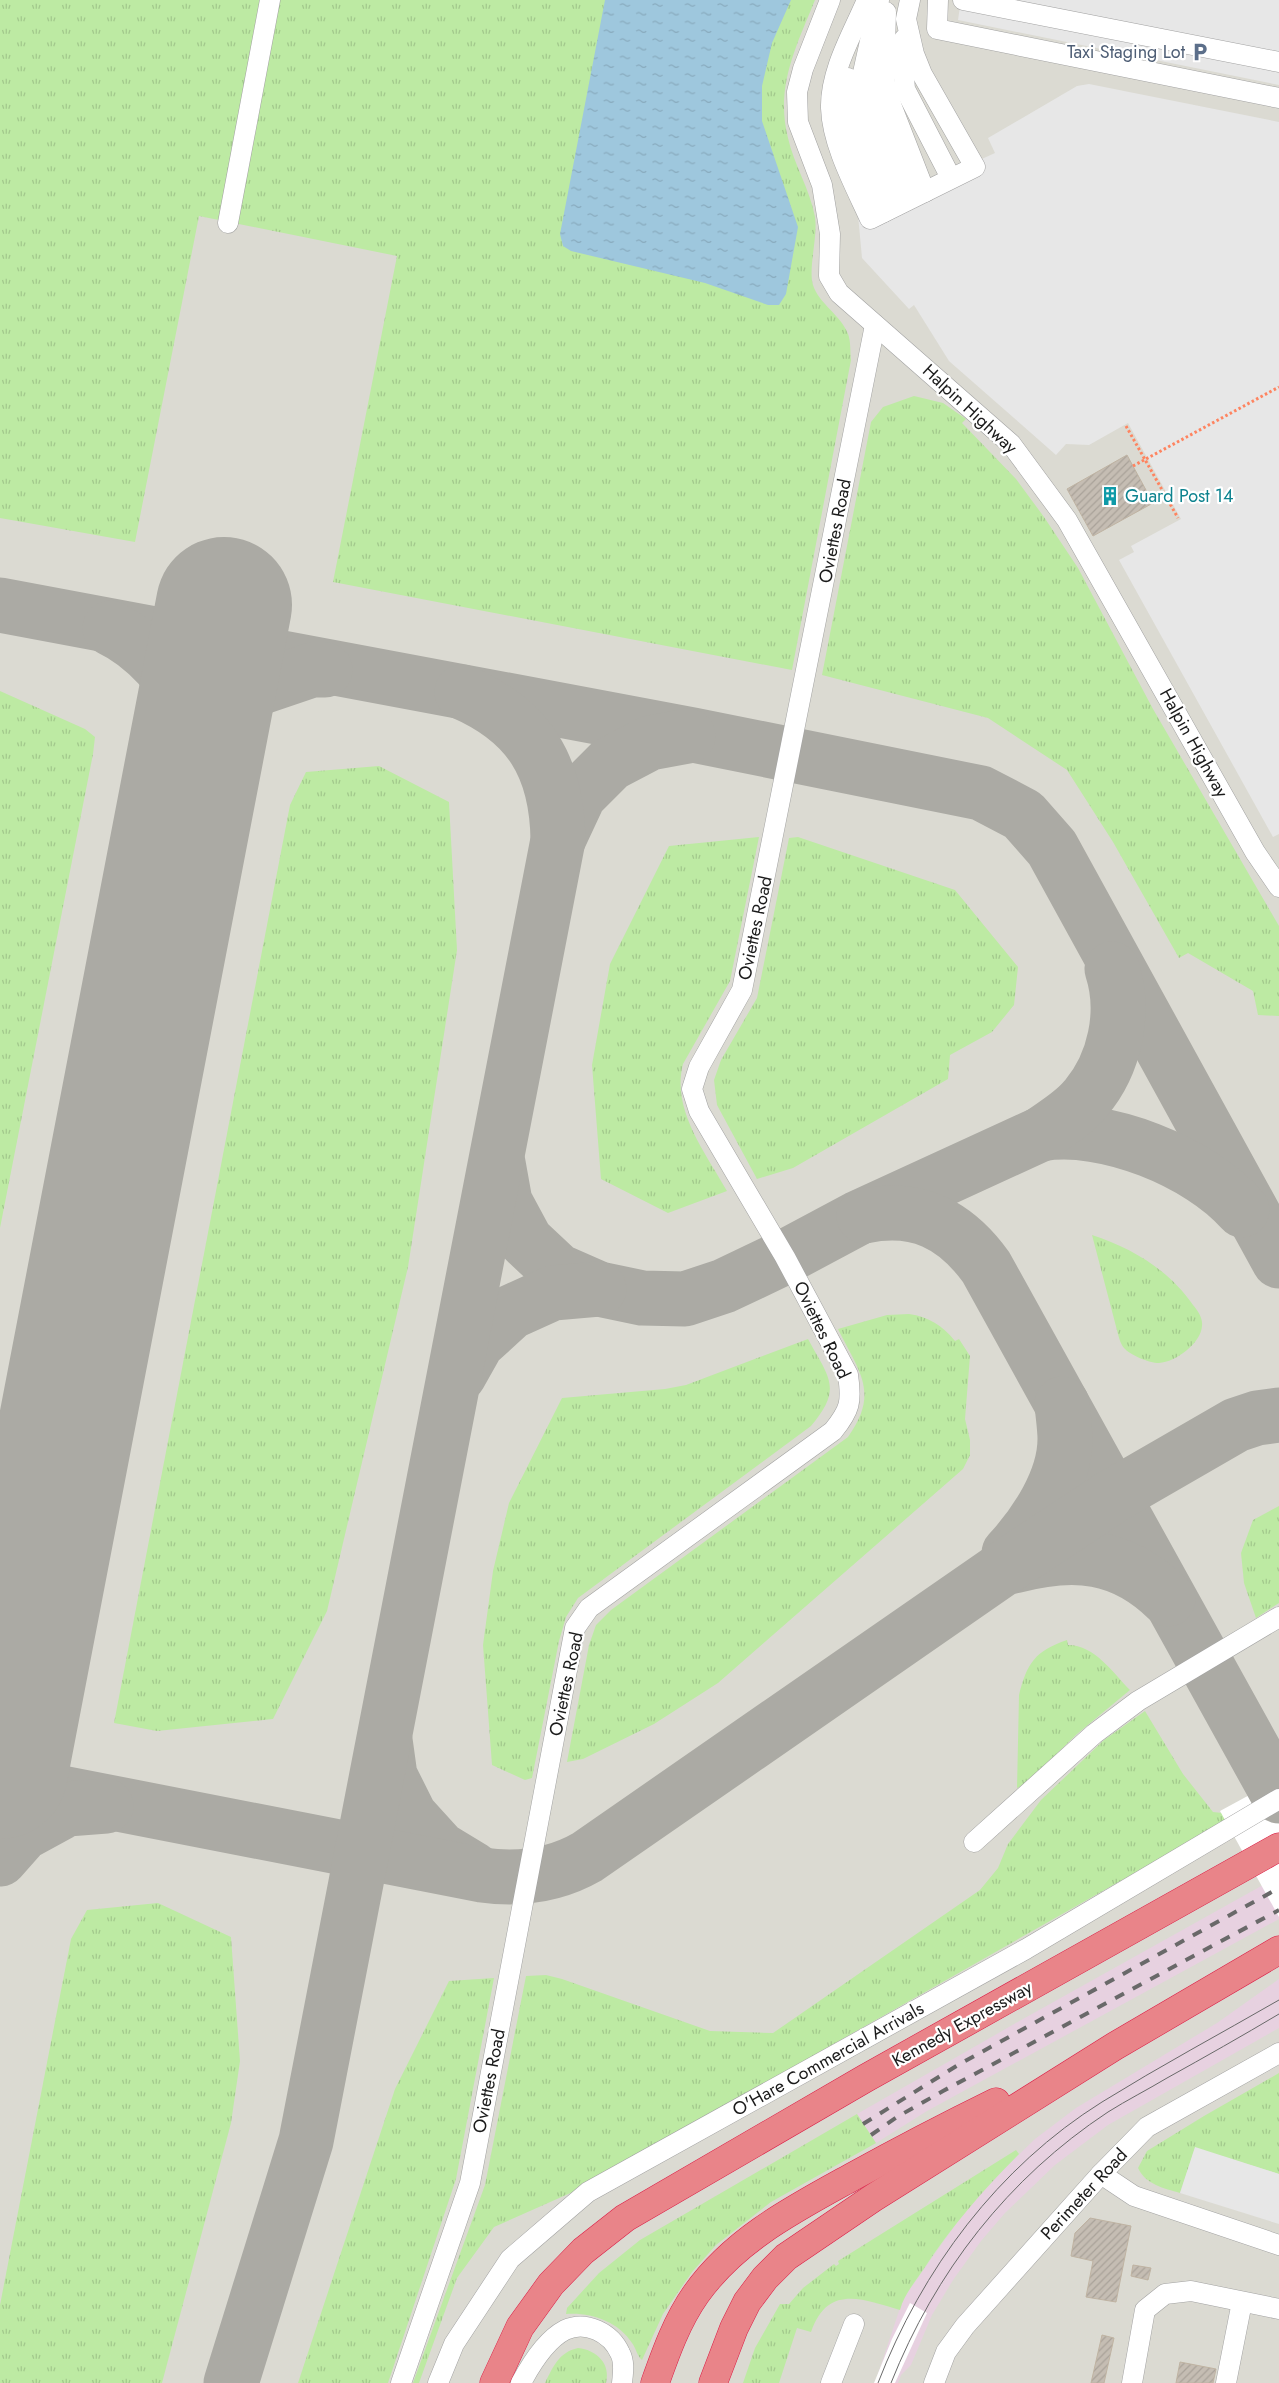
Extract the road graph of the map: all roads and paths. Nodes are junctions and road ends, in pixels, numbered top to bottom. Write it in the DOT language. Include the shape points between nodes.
graph roads {
  1 [pos="270,0"];
  2 [pos="830,0"];
  3 [pos="867,0"];
  4 [pos="873,0"];
  5 [pos="879,0"];
  6 [pos="886,0"];
  7 [pos="938,0"];
  8 [pos="963,0"];
  9 [pos="908,10"];
  10 [pos="1279,62"];
  11 [pos="894,68"];
  12 [pos="1279,98"];
  13 [pos="963,172"];
  14 [pos="897,205"];
  15 [pos="228,223"];
  16 [pos="876,325"];
  17 [pos="1279,387"];
  18 [pos="1126,426"];
  19 [pos="1144,460"];
  20 [pos="1133,466"];
  21 [pos="1178,518"];
  22 [pos="1279,886"];
  23 [pos="1279,1617"];
  24 [pos="1279,1799"];
  25 [pos="974,1842"];
  26 [pos="1279,1847"];
  27 [pos="1279,1950"];
  28 [pos="1115,2046"];
  29 [pos="1279,2053"];
  30 [pos="1101,2174"];
  31 [pos="1279,2245"];
  32 [pos="1242,2302"];
  33 [pos="1279,2309"];
  34 [pos="854,2324"];
  35 [pos="401,2383"];
  36 [pos="438,2383"];
  37 [pos="494,2383"];
  38 [pos="521,2383"];
  39 [pos="622,2383"];
  40 [pos="654,2383"];
  41 [pos="714,2383"];
  42 [pos="831,2383"];
  43 [pos="934,2383"];
  44 [pos="1132,2383"];
  45 [pos="1226,2383"];
  1 -- 15 [label="street"];
  2 -- 16 [label="street, Halpin Highway" via="803,69 797,92 798,122 822,185 830,234 829,276 839,293"];
  3 -- 14 [label="street" via="835,78 831,106 833,127 851,178"];
  4 -- 14 [label="street" via="844,91 846,122"];
  5 -- 14 [label="street" via="859,91 862,119"];
  6 -- 11 [label="street"];
  6 -- 14 [label="street" via="872,70 872,88"];
  7 -- 12 [label="street" via="937,29"];
  8 -- 10 [label="street"];
  9 -- 11 [label="street"];
  9 -- 13 [label="street" via="907,50 913,82"];
  11 -- 13 [label="street"];
  11 -- 14 [label="street" via="884,80 892,107"];
  13 -- 14 [label="street"];
  16 -- 22 [label="street, Halpin Highway" via="1011,444 1038,478 1067,520 1255,852"];
  16 -- 35 [label="street, Oviettes Road" via="742,990 699,1066 692,1088 698,1111 785,1257 848,1375 852,1397 846,1414 833,1431 589,1608 575,1628 470,2183"];
  17 -- 19 [label="path"];
  18 -- 19 [label="path"];
  19 -- 20 [label="path"];
  19 -- 21 [label="path"];
  23 -- 25 [label="street" via="1138,1701 1094,1734"];
  24 -- 36 [label="street, O'Hare Commercial Arrivals" via="1026,1949 588,2192 510,2259 454,2344"];
  26 -- 37 [label="highway, Kennedy Expressway" via="875,2073 625,2218 583,2251 551,2284 520,2327"];
  27 -- 28 [label="highway"];
  28 -- 40 [label="highway" via="932,2133 758,2232 721,2265 696,2294 668,2346"];
  28 -- 41 [label="highway" via="873,2198 786,2257 748,2302 734,2328"];
  29 -- 30 [label="street, Perimeter Road" via="1147,2127"];
  30 -- 31 [label="street" via="1134,2196"];
  30 -- 43 [label="street, Perimeter Road" via="964,2326 946,2352"];
  32 -- 33 [label="street"];
  32 -- 44 [label="street" via="1191,2291 1165,2294 1146,2310"];
  32 -- 45 [label="street"];
  34 -- 42 [label="street"];
  38 -- 39 [label="street" via="535,2360 556,2337 575,2327 588,2327 605,2334 621,2354 624,2368"];
}
